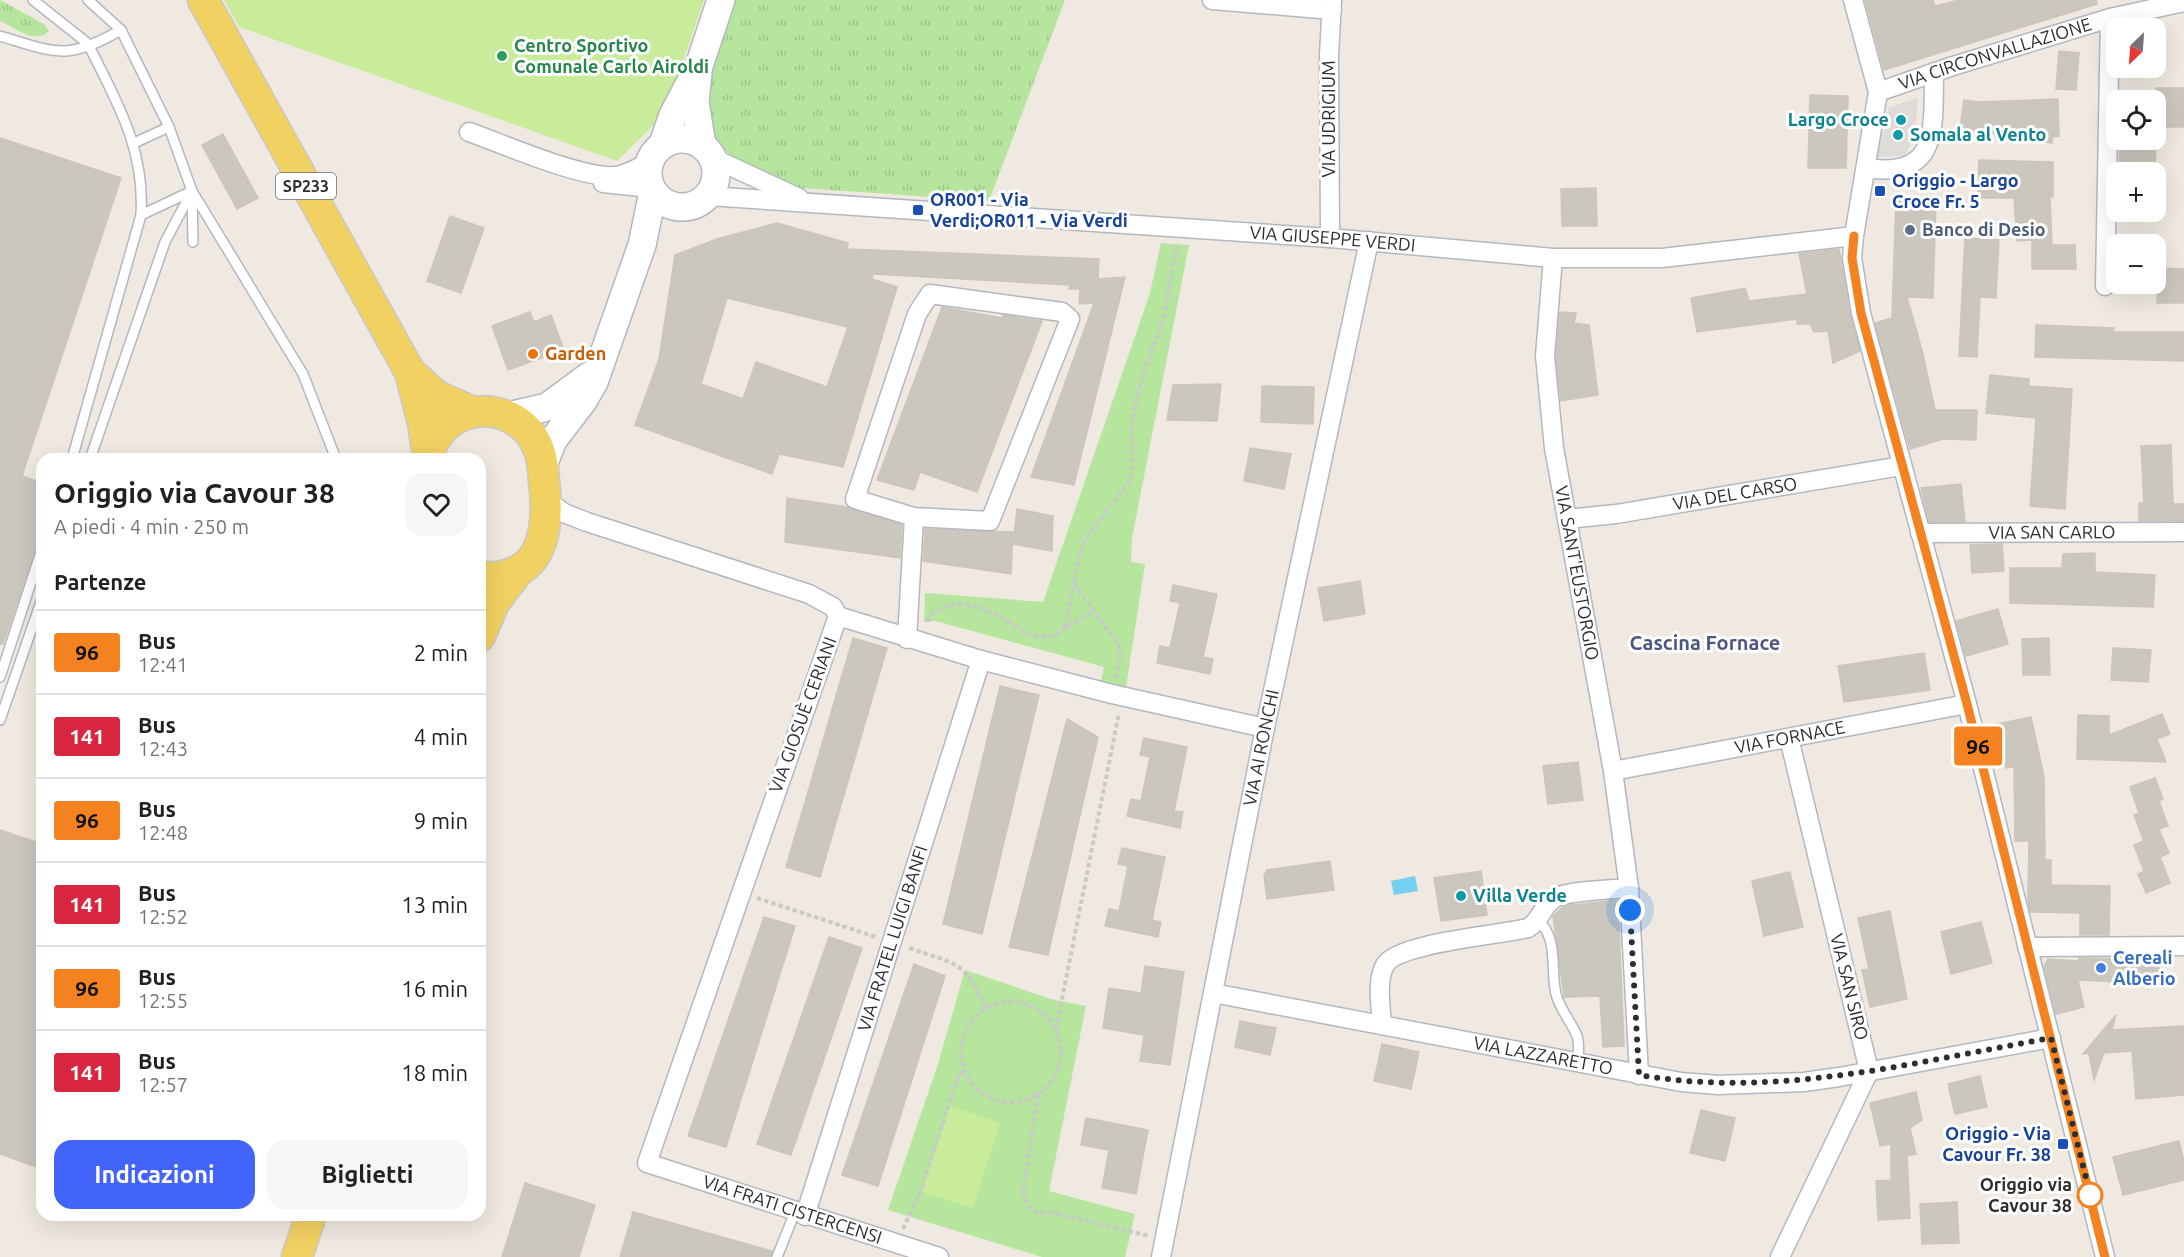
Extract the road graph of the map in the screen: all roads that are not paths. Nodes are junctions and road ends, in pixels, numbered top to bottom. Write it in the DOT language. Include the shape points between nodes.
graph roads {
  1 [pos="33,0"];
  2 [pos="88,0"];
  3 [pos="203,0"];
  4 [pos="721,0"];
  5 [pos="1212,0"];
  6 [pos="1853,0"];
  7 [pos="2184,2"];
  8 [pos="1332,5"];
  9 [pos="2110,18"];
  10 [pos="2106,19"];
  11 [pos="121,30"];
  12 [pos="0,36"];
  13 [pos="90,48"];
  14 [pos="699,66"];
  15 [pos="1934,72"];
  16 [pos="2109,78"];
  17 [pos="1878,92"];
  18 [pos="169,127"];
  19 [pos="469,132"];
  20 [pos="134,143"];
  21 [pos="708,151"];
  22 [pos="1866,168"];
  23 [pos="654,171"];
  24 [pos="586,173"];
  25 [pos="192,191"];
  26 [pos="708,196"];
  27 [pos="809,202"];
  28 [pos="679,207"];
  29 [pos="141,215"];
  30 [pos="1854,236"];
  31 [pos="1330,238"];
  32 [pos="1369,241"];
  33 [pos="193,242"];
  34 [pos="642,245"];
  35 [pos="1553,258"];
  36 [pos="2104,286"];
  37 [pos="597,370"];
  38 [pos="410,372"];
  39 [pos="473,412"];
  40 [pos="508,416"];
  41 [pos="74,453"];
  42 [pos="92,453"];
  43 [pos="334,453"];
  44 [pos="427,453"];
  45 [pos="430,453"];
  46 [pos="1900,466"];
  47 [pos="542,468"];
  48 [pos="545,498"];
  49 [pos="914,517"];
  50 [pos="1567,519"];
  51 [pos="2184,532"];
  52 [pos="1920,533"];
  53 [pos="36,567"];
  54 [pos="519,570"];
  55 [pos="486,577"];
  56 [pos="36,616"];
  57 [pos="838,616"];
  58 [pos="486,622"];
  59 [pos="915,642"];
  60 [pos="981,660"];
  61 [pos="0,677"];
  62 [pos="1967,704"];
  63 [pos="0,720"];
  64 [pos="1265,728"];
  65 [pos="1789,738"];
  66 [pos="1613,771"];
  67 [pos="1629,888"];
  68 [pos="1538,920"];
  69 [pos="2184,946"];
  70 [pos="2027,947"];
  71 [pos="1213,993"];
  72 [pos="1382,1025"];
  73 [pos="2051,1038"];
  74 [pos="1578,1064"];
  75 [pos="1869,1071"];
  76 [pos="1639,1075"];
  77 [pos="647,1163"];
  78 [pos="800,1214"];
  79 [pos="309,1221"];
  80 [pos="1163,1248"];
  81 [pos="297,1257"];
  82 [pos="777,1257"];
  83 [pos="939,1257"];
  84 [pos="1780,1257"];
  85 [pos="2105,1257"];
  1 -- 13 [label="lane"];
  2 -- 11 [label="lane"];
  3 -- 38 [label="main road, SP233"];
  4 -- 14 [label="street"];
  5 -- 8 [label="street"];
  6 -- 17 [label="street"];
  7 -- 9 [label="street, VIA CIRCONVALLAZIONE"];
  8 -- 31 [label="street, VIA UDRIGIUM"];
  10 -- 15 [label="street, VIA CIRCONVALLAZIONE"];
  11 -- 13 [label="lane"];
  11 -- 18 [label="lane"];
  12 -- 13 [label="lane" via="57,53"];
  13 -- 20 [label="lane"];
  14 -- 21 [label="street" via="695,102"];
  14 -- 23 [label="street" via="673,115"];
  15 -- 17 [label="street, VIA CIRCONVALLAZIONE"];
  15 -- 22 [label="street" via="1930,141 1917,162 1900,170"];
  16 -- 36 [label="street"];
  17 -- 22 [label="street"];
  18 -- 20 [label="lane"];
  18 -- 25 [label="lane"];
  19 -- 24 [label="street"];
  20 -- 29 [label="lane" via="143,186"];
  21 -- 23 [label="street" via="684,138"];
  21 -- 26 [label="street" via="716,178"];
  21 -- 27 [label="street, VIA GIUSEPPE VERDI"];
  22 -- 30 [label="street"];
  23 -- 24 [label="street" via="614,177"];
  23 -- 24 [label="street" via="612,186"];
  23 -- 28 [label="street" via="669,205"];
  23 -- 34 [label="street"];
  25 -- 29 [label="lane"];
  25 -- 33 [label="lane"];
  25 -- 42 [label="lane" via="165,242"];
  25 -- 43 [label="lane" via="303,374"];
  26 -- 27 [label="street, VIA GIUSEPPE VERDI"];
  26 -- 28 [label="street" via="699,203"];
  27 -- 31 [label="street, VIA GIUSEPPE VERDI"];
  28 -- 34 [label="street"];
  29 -- 41 [label="lane"];
  30 -- 35 [label="street, VIA GIUSEPPE VERDI" via="1662,258"];
  30 -- 46 [label="street" via="1856,290"];
  31 -- 32 [label="street, VIA GIUSEPPE VERDI"];
  32 -- 35 [label="street, VIA GIUSEPPE VERDI"];
  32 -- 64 [label="street, VIA AI RONCHI"];
  34 -- 37 [label="street"];
  35 -- 50 [label="street, VIA SANT'EUSTORGIO" via="1545,356 1554,448"];
  37 -- 40 [label="street" via="547,407"];
  37 -- 47 [label="street" via="583,401 553,440"];
  38 -- 39 [label="main road, SP233" via="437,396"];
  38 -- 44 [label="main road, SP233"];
  39 -- 40 [label="main road, SP233" via="492,411"];
  39 -- 45 [label="main road, SP233" via="447,425"];
  40 -- 47 [label="main road" via="530,433 539,449"];
  46 -- 50 [label="street, VIA DEL CARSO"];
  46 -- 52 [label="street"];
  47 -- 48 [label="main road"];
  48 -- 54 [label="main road" via="544,537 538,550"];
  48 -- 57 [label="street" via="564,513 587,522 809,594 833,607"];
  49 -- 49 [label="street" via="990,520 1070,319 1062,312 930,294 917,315 855,499"];
  49 -- 59 [label="street"];
  50 -- 66 [label="street, VIA SANT'EUSTORGIO"];
  51 -- 52 [label="street, VIA SAN CARLO"];
  52 -- 62 [label="street"];
  53 -- 61 [label="lane"];
  54 -- 55 [label="main road"];
  54 -- 58 [label="main road" via="494,603"];
  56 -- 63 [label="lane"];
  57 -- 59 [label="street, VIA GIOSUÈ CERIANI"];
  57 -- 77 [label="street, VIA GIOSUÈ CERIANI"];
  59 -- 60 [label="street, VIA GIOSUÈ CERIANI"];
  60 -- 64 [label="street, VIA GIOSUÈ CERIANI"];
  60 -- 78 [label="street, VIA FRATEL LUIGI BANFI"];
  62 -- 65 [label="street, VIA FORNACE"];
  62 -- 70 [label="street"];
  64 -- 71 [label="street, VIA AI RONCHI"];
  65 -- 66 [label="street, VIA FORNACE"];
  65 -- 75 [label="street, VIA SAN SIRO"];
  66 -- 67 [label="street, VIA SANT'EUSTORGIO"];
  67 -- 68 [label="street" via="1560,896 1546,905"];
  67 -- 76 [label="street, VIA SANT'EUSTORGIO"];
  68 -- 72 [label="street" via="1522,930 1419,947 1389,960 1381,987"];
  68 -- 74 [label="lane" via="1547,928 1556,992 1576,1034"];
  69 -- 70 [label="street"];
  70 -- 73 [label="street"];
  71 -- 72 [label="street, VIA LAZZARETTO"];
  71 -- 80 [label="street, VIA AI RONCHI"];
  72 -- 74 [label="street, VIA LAZZARETTO"];
  73 -- 75 [label="street, VIA LAZZARETTO"];
  73 -- 85 [label="street"];
  74 -- 76 [label="street, VIA LAZZARETTO"];
  75 -- 76 [label="street, VIA LAZZARETTO" via="1804,1082 1718,1085"];
  75 -- 84 [label="street"];
  77 -- 78 [label="street, VIA FRATI CISTERCENSI"];
  78 -- 82 [label="lane"];
  78 -- 83 [label="street, VIA FRATI CISTERCENSI"];
  79 -- 81 [label="main road"];
}
